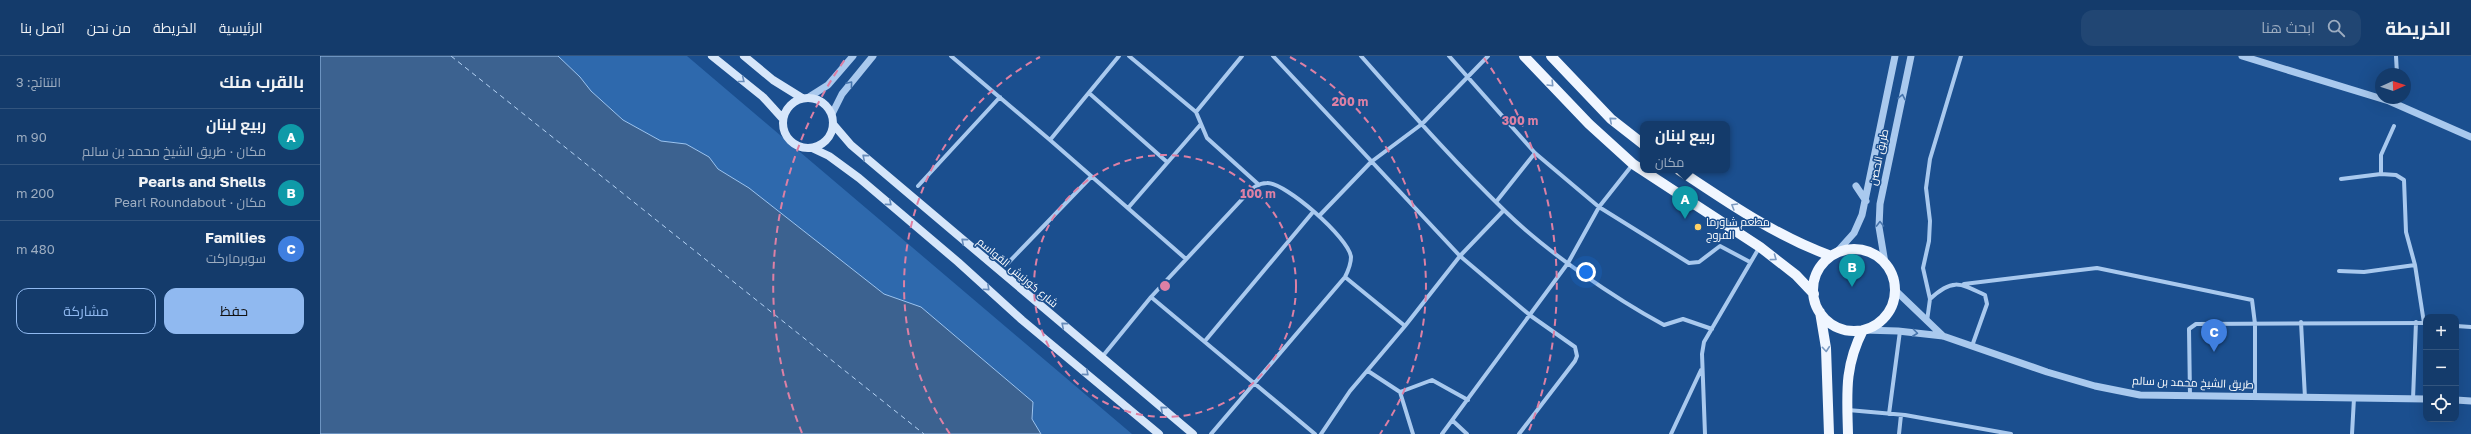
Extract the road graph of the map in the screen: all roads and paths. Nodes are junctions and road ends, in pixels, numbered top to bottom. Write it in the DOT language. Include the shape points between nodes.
graph roads {
  1 [pos="712,56"];
  2 [pos="744,56"];
  3 [pos="853,56"];
  4 [pos="873,56"];
  5 [pos="951,56"];
  6 [pos="1119,56"];
  7 [pos="1129,56"];
  8 [pos="1242,56"];
  9 [pos="1273,56"];
  10 [pos="1361,56"];
  11 [pos="1449,56"];
  12 [pos="1488,56"];
  13 [pos="1524,56"];
  14 [pos="1551,56"];
  15 [pos="1895,56"];
  16 [pos="1911,56"];
  17 [pos="1961,56"];
  18 [pos="2242,56"];
  19 [pos="2396,56"];
  20 [pos="2397,68"];
  21 [pos="1468,76"];
  22 [pos="1089,92"];
  23 [pos="2375,95"];
  24 [pos="1000,97"];
  25 [pos="806,98"];
  26 [pos="2400,104"];
  27 [pos="1196,112"];
  28 [pos="832,114"];
  29 [pos="783,119"];
  30 [pos="833,124"];
  31 [pos="1201,124"];
  32 [pos="1422,124"];
  33 [pos="2394,126"];
  34 [pos="2471,137"];
  35 [pos="1050,140"];
  36 [pos="1640,142"];
  37 [pos="812,148"];
  38 [pos="1536,153"];
  39 [pos="1167,162"];
  40 [pos="1371,162"];
  41 [pos="1633,164"];
  42 [pos="1640,169"];
  43 [pos="1647,173"];
  44 [pos="1684,173"];
  45 [pos="2381,174"];
  46 [pos="1091,177"];
  47 [pos="2341,179"];
  48 [pos="1258,184"];
  49 [pos="918,186"];
  50 [pos="1856,186"];
  51 [pos="1866,201"];
  52 [pos="1496,202"];
  53 [pos="1600,207"];
  54 [pos="1128,208"];
  55 [pos="1504,210"];
  56 [pos="1313,212"];
  57 [pos="1319,216"];
  58 [pos="1760,247"];
  59 [pos="1833,255"];
  60 [pos="1460,256"];
  61 [pos="1186,259"];
  62 [pos="1750,262"];
  63 [pos="1008,263"];
  64 [pos="1885,263"];
  65 [pos="1568,264"];
  66 [pos="2415,265"];
  67 [pos="2339,271"];
  68 [pos="1345,277"];
  69 [pos="1964,284"];
  70 [pos="1895,290"];
  71 [pos="1814,294"];
  72 [pos="1151,297"];
  73 [pos="1930,299"];
  74 [pos="1819,310"];
  75 [pos="2423,314"];
  76 [pos="1531,316"];
  77 [pos="1927,321"];
  78 [pos="2301,322"];
  79 [pos="2416,322"];
  80 [pos="2423,323"];
  81 [pos="2255,324"];
  82 [pos="1405,326"];
  83 [pos="2459,326"];
  84 [pos="2471,327"];
  85 [pos="1712,329"];
  86 [pos="1862,330"];
  87 [pos="1900,331"];
  88 [pos="1943,336"];
  89 [pos="1205,341"];
  90 [pos="1972,346"];
  91 [pos="1102,356"];
  92 [pos="1702,367"];
  93 [pos="1368,371"];
  94 [pos="1255,383"];
  95 [pos="1400,392"];
  96 [pos="1827,394"];
  97 [pos="2190,396"];
  98 [pos="2255,396"];
  99 [pos="2305,398"];
  100 [pos="2354,398"];
  101 [pos="2413,399"];
  102 [pos="2423,399"];
  103 [pos="1468,400"];
  104 [pos="2459,400"];
  105 [pos="2471,401"];
  106 [pos="1848,410"];
  107 [pos="1889,414"];
  108 [pos="1901,415"];
  109 [pos="1453,421"];
  110 [pos="1159,434"];
  111 [pos="1193,434"];
  112 [pos="1211,434"];
  113 [pos="1315,434"];
  114 [pos="1321,434"];
  115 [pos="1413,434"];
  116 [pos="1442,434"];
  117 [pos="1467,434"];
  118 [pos="1520,434"];
  119 [pos="1672,434"];
  120 [pos="1705,434"];
  121 [pos="1824,434"];
  122 [pos="1829,434"];
  123 [pos="1848,434"];
  124 [pos="1899,434"];
  125 [pos="2011,434"];
  126 [pos="2352,434"];
  1 -- 29 [label="main road, one-way" via="763,97"];
  2 -- 25 [label="main road" via="773,80"];
  3 -- 25 [label="street" via="828,84"];
  28 -- 4 [label="street, one-way" via="842,94"];
  5 -- 24 [label="street"];
  6 -- 22 [label="street"];
  7 -- 27 [label="street"];
  8 -- 27 [label="street"];
  9 -- 40 [label="street"];
  10 -- 32 [label="street"];
  11 -- 21 [label="street"];
  12 -- 21 [label="street"];
  13 -- 41 [label="main road, one-way" via="1589,124"];
  36 -- 14 [label="main road, one-way" via="1611,119"];
  15 -- 51 [label="street, طريق الحصن"];
  64 -- 16 [label="street, طريق الحصن, one-way" via="1879,227 1880,204"];
  17 -- 73 [label="street" via="1927,175 1930,223 1923,268"];
  18 -- 23 [label="street"];
  19 -- 20 [label="street"];
  21 -- 32 [label="street"];
  21 -- 38 [label="street"];
  22 -- 35 [label="street"];
  22 -- 39 [label="street"];
  24 -- 35 [label="street"];
  24 -- 49 [label="street"];
  25 -- 28 [label="main road" via="823,103"];
  25 -- 29 [label="main road" via="789,106"];
  26 -- 34 [label="street"];
  27 -- 31 [label="street"];
  28 -- 30 [label="main road"];
  29 -- 37 [label="main road" via="783,127 790,141 796,146"];
  30 -- 37 [label="main road" via="827,140"];
  91 -- 30 [label="main road, شارع كورنيش القواسم, one-way" via="850,145"];
  31 -- 39 [label="street"];
  31 -- 48 [label="street" via="1207,138"];
  32 -- 40 [label="street"];
  32 -- 52 [label="street"];
  33 -- 45 [label="street" via="2381,155"];
  35 -- 46 [label="street"];
  37 -- 110 [label="main road, one-way" via="829,156 859,178 1022,320"];
  38 -- 52 [label="street"];
  38 -- 53 [label="street"];
  39 -- 54 [label="street"];
  40 -- 57 [label="street"];
  40 -- 60 [label="street"];
  41 -- 42 [label="main road"];
  41 -- 53 [label="street"];
  43 -- 58 [label="main road"];
  59 -- 44 [label="main road, one-way" via="1802,246"];
  45 -- 47 [label="street"];
  45 -- 66 [label="street" via="2396,175 2404,180 2406,232"];
  46 -- 54 [label="street"];
  46 -- 63 [label="street"];
  48 -- 56 [label="street" via="1271,183"];
  48 -- 61 [label="street"];
  50 -- 51 [label="street"];
  51 -- 59 [label="street, طريق الحصن" via="1854,233"];
  52 -- 55 [label="street"];
  53 -- 62 [label="street" via="1689,263 1699,262 1720,246"];
  53 -- 65 [label="street"];
  54 -- 61 [label="street"];
  55 -- 60 [label="street"];
  55 -- 65 [label="street"];
  56 -- 57 [label="street"];
  56 -- 89 [label="street"];
  57 -- 68 [label="street" via="1345,244 1351,256"];
  58 -- 62 [label="street"];
  58 -- 71 [label="main road, one-way" via="1796,275"];
  59 -- 64 [label="main road" via="1849,249 1862,249 1875,254"];
  59 -- 71 [label="main road" via="1817,273"];
  60 -- 76 [label="street"];
  60 -- 82 [label="street"];
  61 -- 72 [label="street"];
  62 -- 85 [label="street"];
  64 -- 70 [label="main road"];
  65 -- 76 [label="street"];
  65 -- 85 [label="street" via="1664,325 1683,319"];
  66 -- 67 [label="street" via="2364,272"];
  66 -- 75 [label="street"];
  68 -- 82 [label="street"];
  68 -- 94 [label="street"];
  69 -- 73 [label="street" via="1948,285"];
  69 -- 81 [label="street" via="2097,268 2252,300"];
  69 -- 90 [label="street" via="1985,294 1988,300"];
  70 -- 77 [label="street, طريق الشيخ محمد بن سالم"];
  70 -- 86 [label="main road" via="1894,300 1886,315 1873,326"];
  71 -- 74 [label="main road"];
  72 -- 89 [label="street"];
  72 -- 91 [label="street"];
  73 -- 77 [label="street"];
  74 -- 86 [label="main road" via="1827,320 1838,327"];
  74 -- 96 [label="main road, one-way" via="1826,348"];
  76 -- 103 [label="street"];
  76 -- 118 [label="street" via="1575,347 1577,356"];
  77 -- 88 [label="street, طريق الشيخ محمد بن سالم"];
  78 -- 79 [label="street"];
  78 -- 81 [label="street"];
  78 -- 99 [label="street"];
  79 -- 80 [label="street"];
  79 -- 101 [label="street"];
  81 -- 97 [label="street" via="2192,325 2189,329"];
  81 -- 98 [label="street"];
  82 -- 93 [label="street"];
  83 -- 84 [label="street"];
  85 -- 92 [label="street" via="1704,342"];
  86 -- 87 [label="street, طريق الشيخ محمد بن سالم"];
  86 -- 106 [label="main road" via="1852,350 1847,376"];
  87 -- 88 [label="street, طريق الشيخ محمد بن سالم, one-way"];
  87 -- 107 [label="street"];
  88 -- 90 [label="street, طريق الشيخ محمد بن سالم"];
  89 -- 94 [label="street"];
  90 -- 97 [label="street, طريق الشيخ محمد بن سالم" via="2095,386 2140,395"];
  111 -- 91 [label="main road, شارع كورنيش القواسم, one-way"];
  92 -- 119 [label="street"];
  92 -- 120 [label="street"];
  93 -- 95 [label="street"];
  93 -- 114 [label="street" via="1350,391"];
  94 -- 112 [label="street"];
  94 -- 113 [label="street"];
  95 -- 103 [label="street" via="1432,380"];
  95 -- 115 [label="street"];
  96 -- 121 [label="street"];
  96 -- 122 [label="main road"];
  97 -- 98 [label="street, طريق الشيخ محمد بن سالم"];
  98 -- 99 [label="street, طريق الشيخ محمد بن سالم"];
  99 -- 100 [label="street, طريق الشيخ محمد بن سالم"];
  100 -- 101 [label="street, طريق الشيخ محمد بن سالم"];
  100 -- 126 [label="street"];
  101 -- 102 [label="street, طريق الشيخ محمد بن سالم"];
  103 -- 109 [label="street"];
  104 -- 105 [label="street"];
  106 -- 107 [label="street"];
  106 -- 123 [label="main road"];
  107 -- 108 [label="street"];
  108 -- 124 [label="street"];
  108 -- 125 [label="street"];
  109 -- 116 [label="street"];
  109 -- 117 [label="street"];
}
